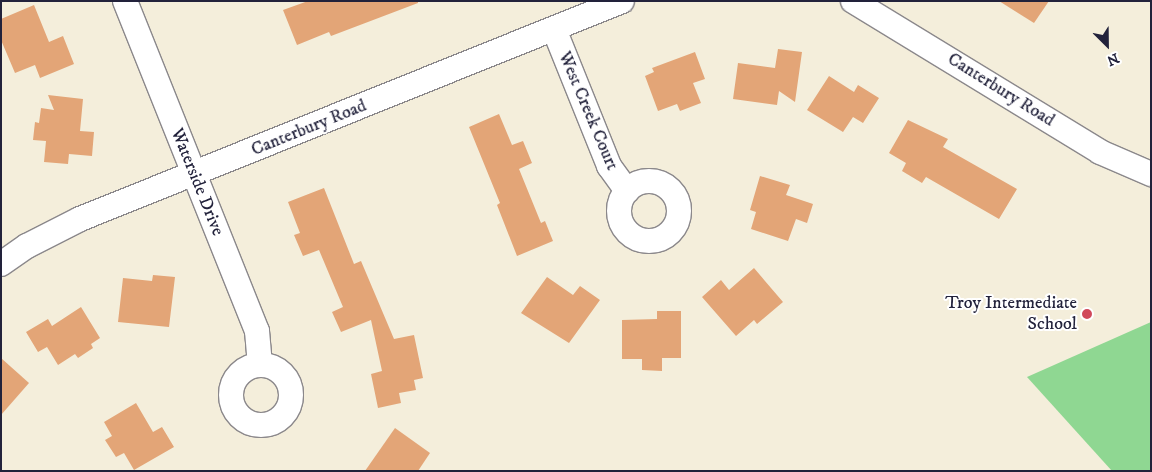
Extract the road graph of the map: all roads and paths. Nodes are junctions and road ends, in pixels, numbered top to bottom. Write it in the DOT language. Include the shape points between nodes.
graph roads {
  1 [pos="125,1"];
  2 [pos="622,1"];
  3 [pos="853,1"];
  4 [pos="554,29"];
  5 [pos="194,174"];
  6 [pos="1151,174"];
  7 [pos="627,191"];
  8 [pos="1,264"];
  9 [pos="260,365"];
  1 -- 5 [label="street, Waterside Drive"];
  2 -- 4 [label="street, Canterbury Road"];
  3 -- 6 [label="street, Canterbury Road" via="1100,152"];
  4 -- 5 [label="street, Canterbury Road"];
  4 -- 7 [label="street, West Creek Court" via="609,166"];
  5 -- 8 [label="street, Canterbury Road" via="80,219 27,246"];
  5 -- 9 [label="street, Waterside Drive" via="257,332"];
}
